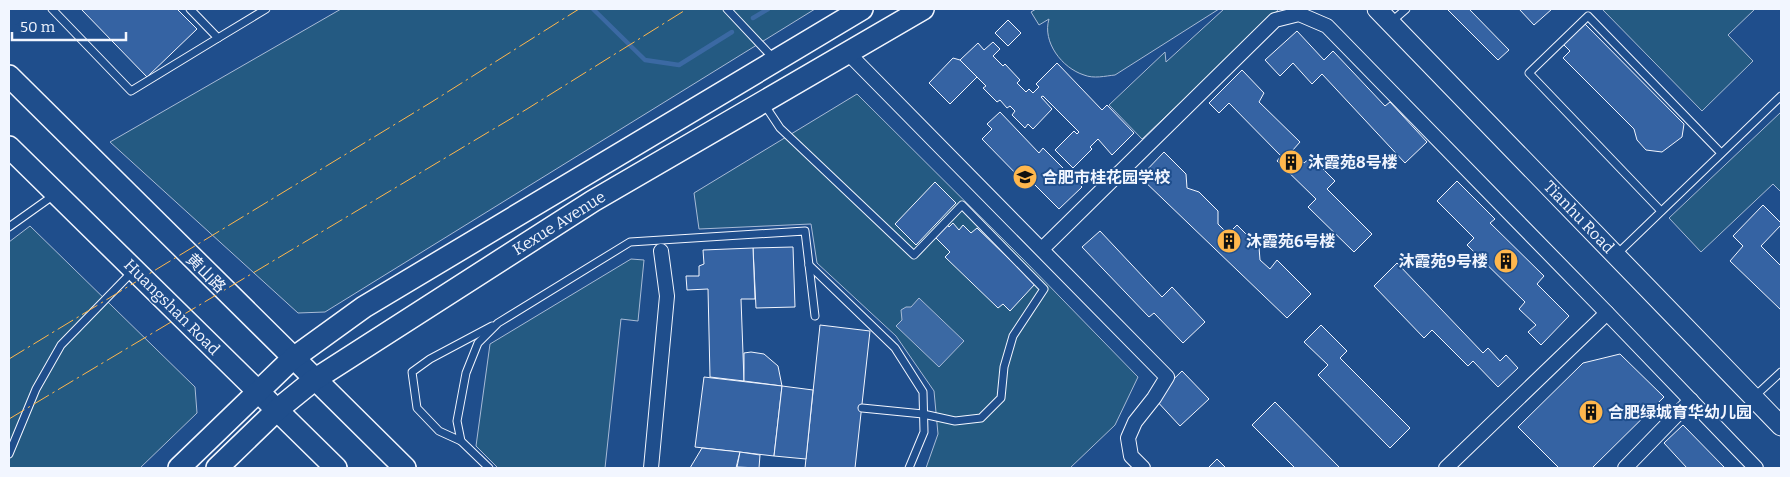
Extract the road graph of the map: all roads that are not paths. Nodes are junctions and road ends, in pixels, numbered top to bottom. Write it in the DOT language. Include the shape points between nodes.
graph roads {
  1 [pos="52,9"];
  2 [pos="190,9"];
  3 [pos="266,9"];
  4 [pos="727,9"];
  5 [pos="862,9"];
  6 [pos="923,9"];
  7 [pos="1377,9"];
  8 [pos="1406,9"];
  9 [pos="1391,23"];
  10 [pos="218,38"];
  11 [pos="848,54"];
  12 [pos="776,61"];
  13 [pos="9,76"];
  14 [pos="1781,96"];
  15 [pos="763,102"];
  16 [pos="9,147"];
  17 [pos="1721,153"];
  18 [pos="56,193"];
  19 [pos="1661,212"];
  20 [pos="9,227"];
  21 [pos="1042,248"];
  22 [pos="661,252"];
  23 [pos="1616,255"];
  24 [pos="809,265"];
  25 [pos="134,270"];
  26 [pos="1607,312"];
  27 [pos="815,316"];
  28 [pos="498,323"];
  29 [pos="292,358"];
  30 [pos="1781,372"];
  31 [pos="314,380"];
  32 [pos="258,392"];
  33 [pos="1754,398"];
  34 [pos="1691,400"];
  35 [pos="862,408"];
  36 [pos="277,410"];
  37 [pos="923,414"];
  38 [pos="1781,426"];
  39 [pos="461,441"];
  40 [pos="9,454"];
  41 [pos="179,468"];
  42 [pos="218,468"];
  43 [pos="336,468"];
  44 [pos="405,468"];
  45 [pos="489,468"];
  46 [pos="651,468"];
  47 [pos="909,468"];
  48 [pos="1143,468"];
  49 [pos="1446,468"];
  50 [pos="1625,468"];
  51 [pos="1756,468"];
  1 -- 10 [label="lane" via="131,91"];
  2 -- 10 [label="lane"];
  3 -- 10 [label="lane"];
  4 -- 12 [label="lane"];
  5 -- 12 [label="main road, Kexue Avenue"];
  6 -- 11 [label="main road, Kexue Avenue"];
  7 -- 9 [label="street, Tianhu Road"];
  8 -- 9 [label="lane"];
  9 -- 23 [label="street, Tianhu Road"];
  11 -- 15 [label="main road, Kexue Avenue"];
  11 -- 21 [label="street"];
  12 -- 29 [label="main road, Kexue Avenue" via="364,308"];
  13 -- 29 [label="main road, 黄山路"];
  14 -- 17 [label="lane"];
  15 -- 31 [label="main road, Kexue Avenue" via="594,201"];
  15 -- 37 [label="lane" via="780,128 914,255 962,205 1044,288 1012,336 1001,398 981,418 955,421"];
  16 -- 18 [label="main road, Huangshan Road"];
  17 -- 19 [label="lane"];
  17 -- 19 [label="lane" via="1588,16 1529,73"];
  18 -- 20 [label="lane"];
  18 -- 25 [label="main road, Huangshan Road"];
  19 -- 23 [label="lane"];
  21 -- 26 [label="street" via="1275,20 1300,14 1327,26"];
  21 -- 48 [label="street" via="1168,377 1134,422 1128,438 1131,456"];
  22 -- 46 [label="street" via="667,296"];
  23 -- 33 [label="street, Tianhu Road"];
  24 -- 27 [label="lane"];
  24 -- 28 [label="lane" via="805,231 630,242"];
  24 -- 37 [label="lane" via="895,348 923,392"];
  25 -- 32 [label="main road, Huangshan Road"];
  25 -- 40 [label="lane" via="60,345 36,389"];
  26 -- 34 [label="street"];
  26 -- 49 [label="street"];
  28 -- 39 [label="lane" via="478,343 466,374 457,420"];
  28 -- 39 [label="lane" via="412,372 417,408 439,431"];
  29 -- 31 [label="main road, 黄山路"];
  29 -- 32 [label="main road, Kexue Avenue"];
  30 -- 33 [label="lane"];
  31 -- 36 [label="main road, Kexue Avenue"];
  31 -- 44 [label="main road, 黄山路"];
  32 -- 36 [label="main road, Huangshan Road"];
  32 -- 41 [label="main road, Kexue Avenue"];
  33 -- 38 [label="street, Tianhu Road"];
  34 -- 50 [label="street"];
  34 -- 51 [label="street"];
  35 -- 37 [label="lane"];
  36 -- 42 [label="main road, Kexue Avenue"];
  36 -- 43 [label="main road, Huangshan Road"];
  37 -- 47 [label="lane" via="924,432"];
  39 -- 45 [label="lane"];
}
